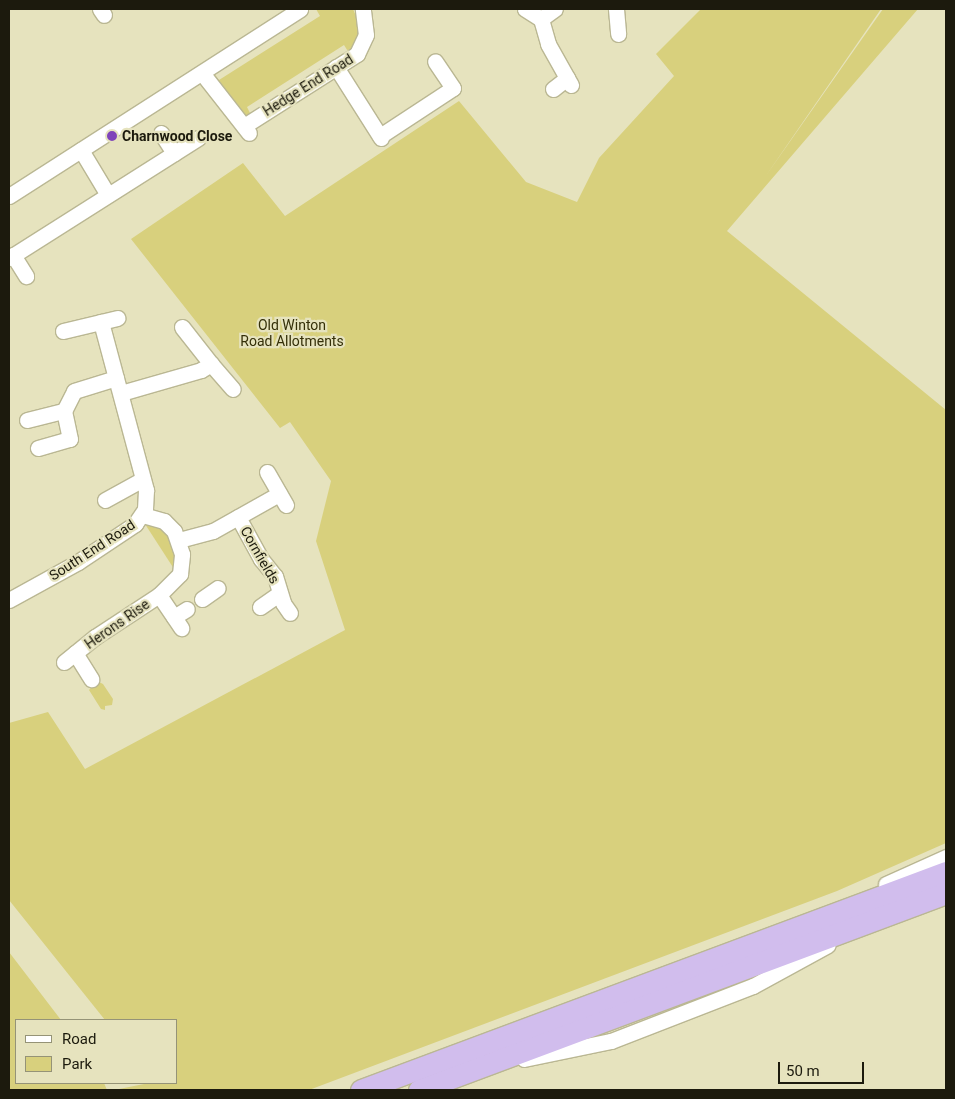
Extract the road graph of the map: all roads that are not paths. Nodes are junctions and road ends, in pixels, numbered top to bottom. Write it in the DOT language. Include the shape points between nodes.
graph roads {
  1 [pos="300,9"];
  2 [pos="363,9"];
  3 [pos="526,9"];
  4 [pos="555,9"];
  5 [pos="616,9"];
  6 [pos="542,19"];
  7 [pos="618,34"];
  8 [pos="435,61"];
  9 [pos="336,67"];
  10 [pos="202,73"];
  11 [pos="553,89"];
  12 [pos="161,133"];
  13 [pos="198,138"];
  14 [pos="81,150"];
  15 [pos="174,153"];
  16 [pos="108,195"];
  17 [pos="9,196"];
  18 [pos="11,257"];
  19 [pos="26,276"];
  20 [pos="117,318"];
  21 [pos="101,322"];
  22 [pos="182,328"];
  23 [pos="63,331"];
  24 [pos="208,360"];
  25 [pos="119,386"];
  26 [pos="233,389"];
  27 [pos="64,411"];
  28 [pos="27,420"];
  29 [pos="38,448"];
  30 [pos="267,472"];
  31 [pos="143,478"];
  32 [pos="105,500"];
  33 [pos="143,515"];
  34 [pos="238,518"];
  35 [pos="179,540"];
  36 [pos="218,588"];
  37 [pos="280,593"];
  38 [pos="159,595"];
  39 [pos="202,599"];
  40 [pos="9,600"];
  41 [pos="260,607"];
  42 [pos="187,609"];
  43 [pos="290,613"];
  44 [pos="91,679"];
  45 [pos="946,857"];
  46 [pos="946,872"];
  47 [pos="946,893"];
  48 [pos="820,918"];
  49 [pos="361,1090"];
  50 [pos="419,1090"];
  1 -- 10 [label="street"];
  2 -- 9 [label="street, Hedge End Road" via="366,30 363,45 357,54"];
  3 -- 6 [label="street"];
  4 -- 6 [label="street"];
  5 -- 7 [label="street"];
  6 -- 11 [label="street" via="548,44 569,82"];
  8 -- 9 [label="street" via="453,88 380,137"];
  9 -- 10 [label="street, Hedge End Road" via="247,130"];
  10 -- 14 [label="street"];
  12 -- 15 [label="street"];
  13 -- 15 [label="street"];
  14 -- 16 [label="street"];
  14 -- 17 [label="street"];
  15 -- 16 [label="street"];
  16 -- 18 [label="street"];
  18 -- 19 [label="street"];
  20 -- 21 [label="street"];
  21 -- 23 [label="street"];
  21 -- 25 [label="street, South End Road"];
  22 -- 24 [label="street"];
  24 -- 25 [label="street" via="201,370"];
  24 -- 26 [label="street"];
  25 -- 27 [label="street" via="78,388 68,398"];
  25 -- 31 [label="street, South End Road"];
  27 -- 28 [label="street"];
  27 -- 29 [label="street" via="70,439"];
  30 -- 34 [label="street, Cornfields" via="283,499"];
  31 -- 32 [label="street"];
  31 -- 33 [label="street, South End Road" via="147,498"];
  33 -- 35 [label="street" via="164,521"];
  33 -- 40 [label="street, South End Road" via="78,562"];
  34 -- 35 [label="street, Cornfields" via="213,531"];
  34 -- 37 [label="street, Cornfields" via="261,559 275,576"];
  35 -- 38 [label="street, Herons Rise" via="180,574"];
  36 -- 39 [label="street"];
  37 -- 41 [label="street, Cornfields"];
  37 -- 43 [label="street, Cornfields"];
  38 -- 42 [label="street, Herons Rise" via="177,623"];
  38 -- 44 [label="street, Herons Rise" via="94,637 70,658"];
  45 -- 48 [label="street"];
  46 -- 48 [label="highway"];
  47 -- 50 [label="highway"];
  48 -- 49 [label="highway"];
}
